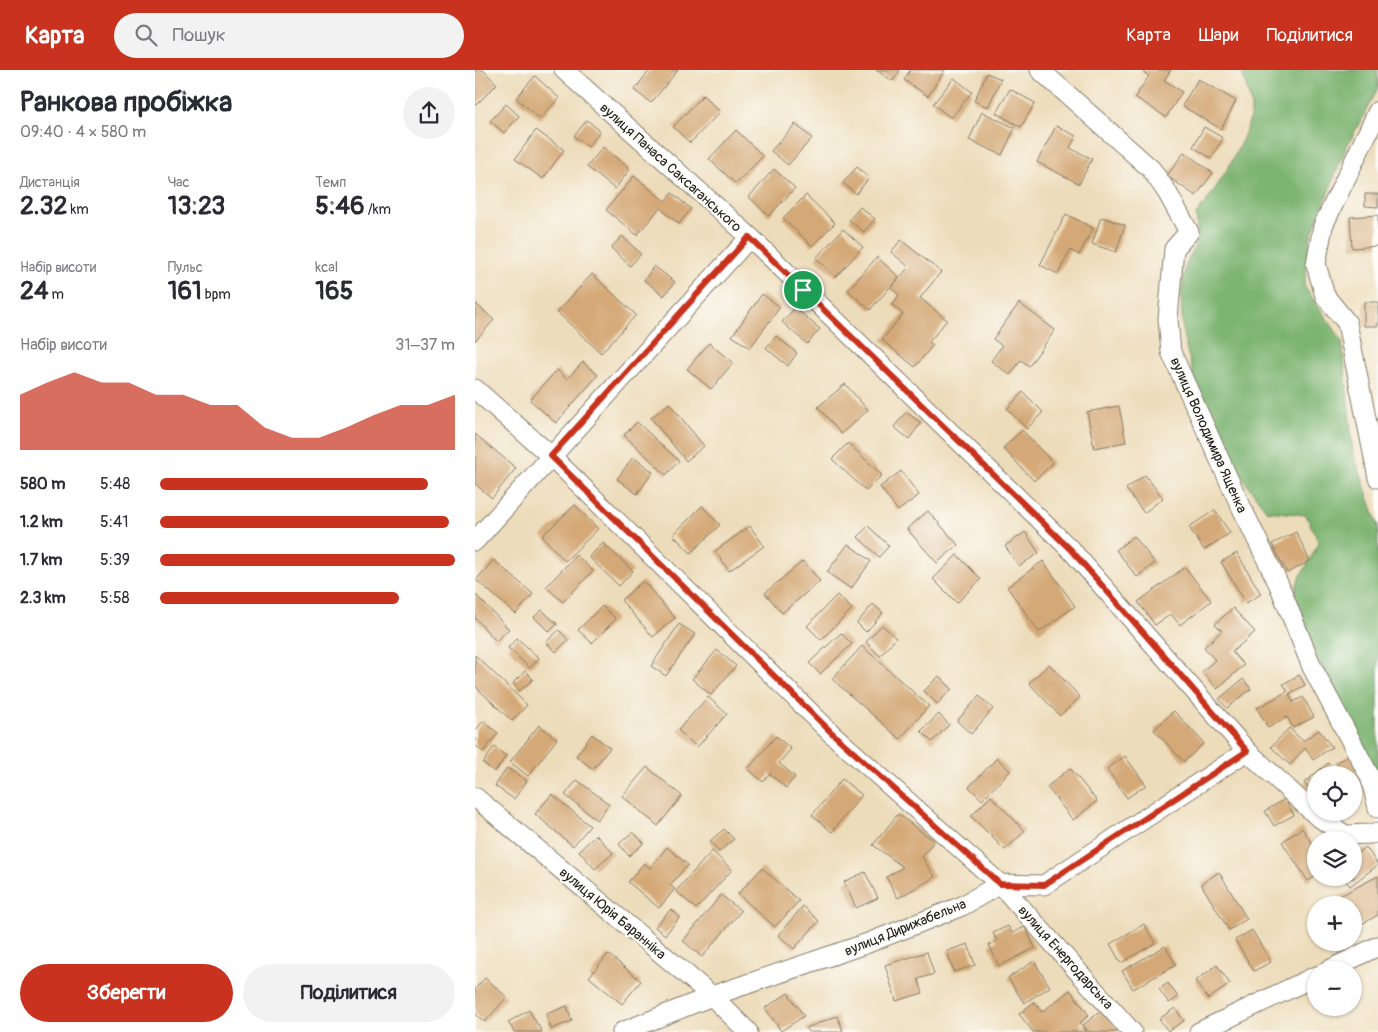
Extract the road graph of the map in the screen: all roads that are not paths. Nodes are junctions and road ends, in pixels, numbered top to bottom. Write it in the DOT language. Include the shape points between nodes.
graph roads {
  1 [pos="564,70"];
  2 [pos="1040,70"];
  3 [pos="1378,112"];
  4 [pos="749,237"];
  5 [pos="475,389"];
  6 [pos="551,456"];
  7 [pos="1378,478"];
  8 [pos="475,541"];
  9 [pos="1247,751"];
  10 [pos="475,797"];
  11 [pos="1378,808"];
  12 [pos="1378,832"];
  13 [pos="1000,884"];
  14 [pos="1378,946"];
  15 [pos="1347,961"];
  16 [pos="1307,980"];
  17 [pos="712,996"];
  18 [pos="622,1032"];
  19 [pos="748,1032"];
  20 [pos="1132,1032"];
  21 [pos="1199,1032"];
  1 -- 4 [label="street, вулиця Панаса Саксаганського"];
  2 -- 11 [label="street, вулиця Володимира Ященка" via="1151,168 1189,232 1174,249 1168,319 1171,352 1235,496 1279,584 1312,667 1370,777"];
  3 -- 7 [label="street" via="1323,226 1316,264 1325,296 1347,323"];
  4 -- 6 [label="street"];
  4 -- 9 [label="street, вулиця Панаса Саксаганського" via="1071,550"];
  5 -- 6 [label="street, вулиця Енергодарська"];
  6 -- 8 [label="street"];
  6 -- 13 [label="street, вулиця Енергодарська" via="831,732"];
  9 -- 12 [label="street, вулиця Панаса Саксаганського" via="1317,816 1345,835"];
  9 -- 13 [label="street" via="1044,885"];
  10 -- 17 [label="street, вулиця Юрія Баранніка"];
  13 -- 17 [label="street, вулиця Дирижабельна" via="962,906 868,943"];
  13 -- 20 [label="street, вулиця Енергодарська"];
  14 -- 15 [label="street"];
  16 -- 21 [label="street"];
  17 -- 18 [label="street, вулиця Дирижабельна"];
  17 -- 19 [label="street, вулиця Юрія Баранніка"];
}
